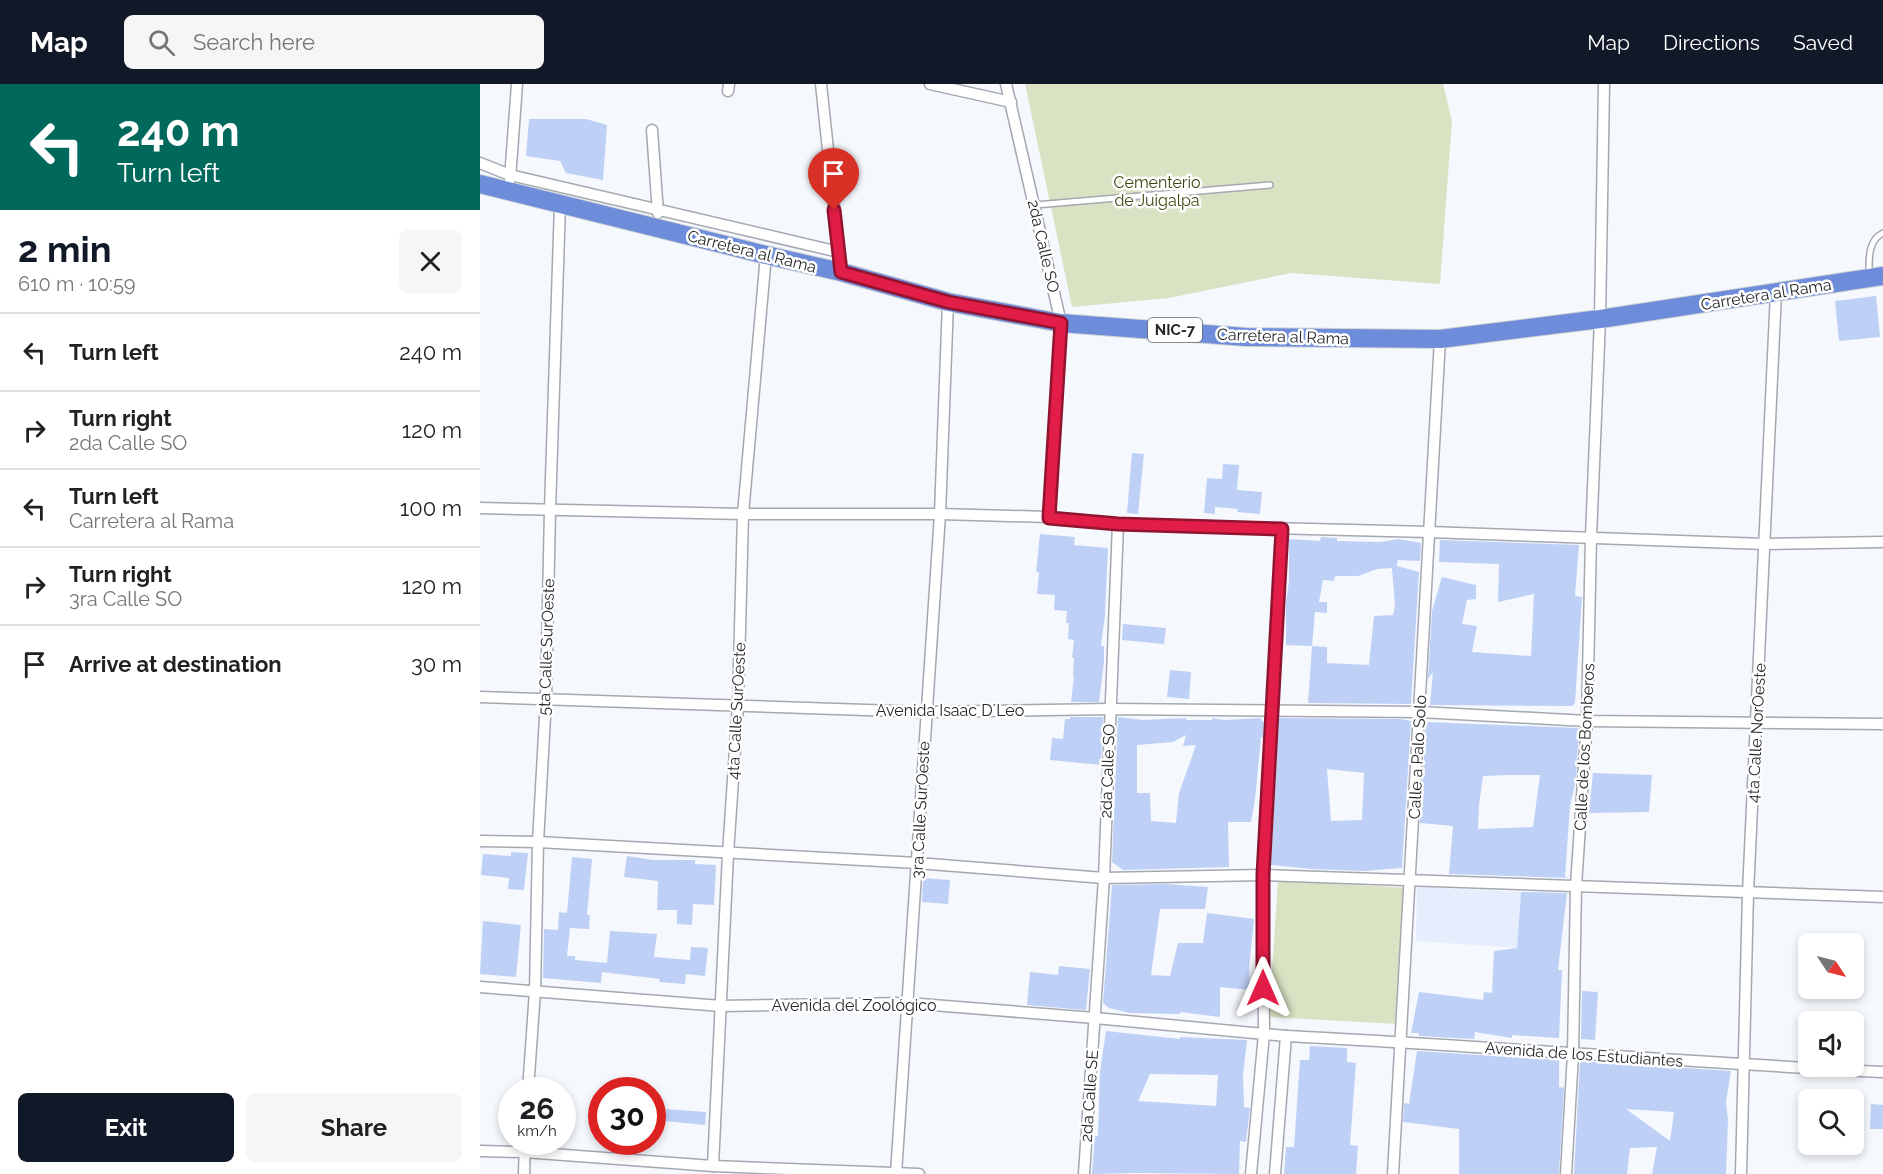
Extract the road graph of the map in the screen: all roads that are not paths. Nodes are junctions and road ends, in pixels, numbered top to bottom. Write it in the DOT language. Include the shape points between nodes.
graph roads {
  1 [pos="518,84"];
  2 [pos="821,84"];
  3 [pos="930,84"];
  4 [pos="1006,84"];
  5 [pos="1604,84"];
  6 [pos="1011,102"];
  7 [pos="652,130"];
  8 [pos="480,164"];
  9 [pos="510,183"];
  10 [pos="480,184"];
  11 [pos="1270,185"];
  12 [pos="560,204"];
  13 [pos="1035,205"];
  14 [pos="657,209"];
  15 [pos="659,228"];
  16 [pos="1883,233"];
  17 [pos="839,252"];
  18 [pos="766,255"];
  19 [pos="841,272"];
  20 [pos="1876,277"];
  21 [pos="1776,292"];
  22 [pos="948,302"];
  23 [pos="1600,319"];
  24 [pos="1061,323"];
  25 [pos="1440,339"];
  26 [pos="480,508"];
  27 [pos="550,510"];
  28 [pos="743,514"];
  29 [pos="940,514"];
  30 [pos="1049,518"];
  31 [pos="1118,524"];
  32 [pos="1282,529"];
  33 [pos="1429,532"];
  34 [pos="1591,537"];
  35 [pos="1883,542"];
  36 [pos="1765,544"];
  37 [pos="480,697"];
  38 [pos="546,699"];
  39 [pos="738,705"];
  40 [pos="1109,709"];
  41 [pos="1272,710"];
  42 [pos="925,712"];
  43 [pos="1420,712"];
  44 [pos="1587,721"];
  45 [pos="1757,723"];
  46 [pos="1883,724"];
  47 [pos="480,841"];
  48 [pos="538,842"];
  49 [pos="728,854"];
  50 [pos="917,863"];
  51 [pos="1263,875"];
  52 [pos="1104,878"];
  53 [pos="1410,881"];
  54 [pos="1576,886"];
  55 [pos="1748,894"];
  56 [pos="1883,897"];
  57 [pos="480,987"];
  58 [pos="535,991"];
  59 [pos="907,1003"];
  60 [pos="721,1006"];
  61 [pos="1095,1018"];
  62 [pos="1264,1034"];
  63 [pos="1286,1036"];
  64 [pos="1400,1041"];
  65 [pos="1573,1054"];
  66 [pos="1745,1065"];
  67 [pos="1883,1072"];
  68 [pos="529,1077"];
  69 [pos="498,1149"];
  70 [pos="480,1151"];
  71 [pos="576,1153"];
  72 [pos="524,1155"];
  73 [pos="713,1167"];
  74 [pos="896,1173"];
  75 [pos="524,1174"];
  76 [pos="919,1174"];
  77 [pos="1084,1174"];
  78 [pos="1251,1174"];
  79 [pos="1275,1174"];
  80 [pos="1393,1174"];
  81 [pos="1566,1174"];
  82 [pos="1741,1174"];
  1 -- 9 [label="street"];
  2 -- 17 [label="street"];
  3 -- 6 [label="street"];
  4 -- 6 [label="street, 2da Calle SO"];
  5 -- 23 [label="street, Calle de los Bomberos"];
  6 -- 13 [label="street, 2da Calle SO"];
  7 -- 14 [label="street"];
  8 -- 9 [label="street"];
  9 -- 10 [label="highway, Carretera al Rama / NIC-7"];
  9 -- 12 [label="highway, Carretera al Rama / NIC-7"];
  9 -- 14 [label="street"];
  11 -- 13 [label="lane"];
  12 -- 15 [label="highway, Carretera al Rama / NIC-7"];
  12 -- 27 [label="street, 5ta Calle SurOeste"];
  13 -- 24 [label="street, 2da Calle SO"];
  14 -- 15 [label="street"];
  14 -- 17 [label="street"];
  15 -- 18 [label="highway, Carretera al Rama / NIC-7"];
  16 -- 20 [label="lane" via="1868,256"];
  17 -- 19 [label="street"];
  18 -- 19 [label="highway, Carretera al Rama / NIC-7"];
  18 -- 28 [label="street, 4ta Calle SurOeste"];
  19 -- 22 [label="highway, Carretera al Rama / NIC-7"];
  20 -- 21 [label="highway, Carretera al Rama / NIC-7"];
  21 -- 23 [label="highway, Carretera al Rama / NIC-7"];
  21 -- 36 [label="street, 4ta Calle NorOeste"];
  22 -- 24 [label="highway, Carretera al Rama / NIC-7"];
  22 -- 29 [label="street, 3ra Calle SurOeste"];
  23 -- 25 [label="highway, Carretera al Rama / NIC-7"];
  23 -- 34 [label="street, Calle de los Bomberos"];
  24 -- 25 [label="highway, Carretera al Rama / NIC-7" via="1246,337"];
  24 -- 30 [label="street, 2da Calle SO"];
  25 -- 33 [label="street, Calle a Palo Solo"];
  26 -- 27 [label="street"];
  27 -- 28 [label="street"];
  27 -- 38 [label="street, 5ta Calle SurOeste"];
  28 -- 29 [label="street"];
  28 -- 39 [label="street, 4ta Calle SurOeste"];
  29 -- 30 [label="street"];
  29 -- 42 [label="street, 3ra Calle SurOeste"];
  30 -- 31 [label="street"];
  31 -- 32 [label="street"];
  31 -- 40 [label="street, 2da Calle SO"];
  32 -- 33 [label="street"];
  32 -- 41 [label="street"];
  33 -- 34 [label="street"];
  33 -- 43 [label="street, Calle a Palo Solo"];
  34 -- 36 [label="street"];
  34 -- 44 [label="street, Calle de los Bomberos"];
  35 -- 36 [label="street"];
  36 -- 45 [label="street, 4ta Calle NorOeste"];
  37 -- 38 [label="street, Avenida Isaac D´Leo"];
  38 -- 39 [label="street, Avenida Isaac D´Leo"];
  38 -- 48 [label="street, 5ta Calle SurOeste"];
  39 -- 42 [label="street, Avenida Isaac D´Leo"];
  39 -- 49 [label="street, 4ta Calle SurOeste"];
  40 -- 41 [label="street, Avenida Isaac D´Leo"];
  40 -- 42 [label="street, Avenida Isaac D´Leo"];
  40 -- 52 [label="street, 2da Calle SO"];
  41 -- 43 [label="street, Avenida Isaac D´Leo"];
  41 -- 51 [label="street"];
  42 -- 50 [label="street, 3ra Calle SurOeste"];
  43 -- 44 [label="street, Avenida Isaac D´Leo"];
  43 -- 53 [label="street, Calle a Palo Solo"];
  44 -- 45 [label="street, Avenida Isaac D´Leo"];
  44 -- 54 [label="street, Calle de los Bomberos"];
  45 -- 46 [label="street, Avenida Isaac D´Leo"];
  45 -- 55 [label="street, 4ta Calle NorOeste"];
  47 -- 48 [label="street"];
  48 -- 49 [label="street"];
  48 -- 58 [label="street, 5ta Calle SurOeste"];
  49 -- 50 [label="street"];
  49 -- 60 [label="street, 4ta Calle SurOeste"];
  50 -- 52 [label="street"];
  50 -- 59 [label="street, 3ra Calle SurOeste"];
  51 -- 52 [label="street"];
  51 -- 53 [label="street"];
  51 -- 62 [label="street"];
  52 -- 61 [label="street, 2da Calle SO"];
  53 -- 54 [label="street"];
  53 -- 64 [label="street, Calle a Palo Solo"];
  54 -- 55 [label="street"];
  54 -- 65 [label="street, Calle de los Bomberos"];
  55 -- 56 [label="street"];
  55 -- 66 [label="street, 4ta Calle NorOeste"];
  57 -- 58 [label="street, Avenida del Zoológico"];
  58 -- 60 [label="street, Avenida del Zoológico"];
  58 -- 68 [label="street, 5ta Calle SurOeste"];
  59 -- 60 [label="street, Avenida del Zoológico"];
  59 -- 61 [label="street, Avenida del Zoológico"];
  59 -- 74 [label="street, 3ra Calle SurOeste"];
  60 -- 73 [label="street, 4ta Calle SurOeste"];
  61 -- 62 [label="street, Avenida del Zoológico"];
  61 -- 77 [label="street, 2da Calle SE"];
  62 -- 63 [label="street, Avenida del Zoológico"];
  62 -- 78 [label="street"];
  63 -- 64 [label="street, Avenida de los Estudiantes"];
  63 -- 79 [label="street"];
  64 -- 65 [label="street, Avenida de los Estudiantes"];
  64 -- 80 [label="street, Calle a Palo Solo"];
  65 -- 66 [label="street, Avenida de los Estudiantes"];
  65 -- 81 [label="street, Calle de los Bomberos"];
  66 -- 67 [label="street, Avenida de los Estudiantes"];
  66 -- 82 [label="street, 4ta Calle NorOeste"];
  69 -- 70 [label="street"];
  71 -- 73 [label="street"];
  72 -- 75 [label="street"];
  73 -- 74 [label="street"];
  74 -- 76 [label="street"];
}
